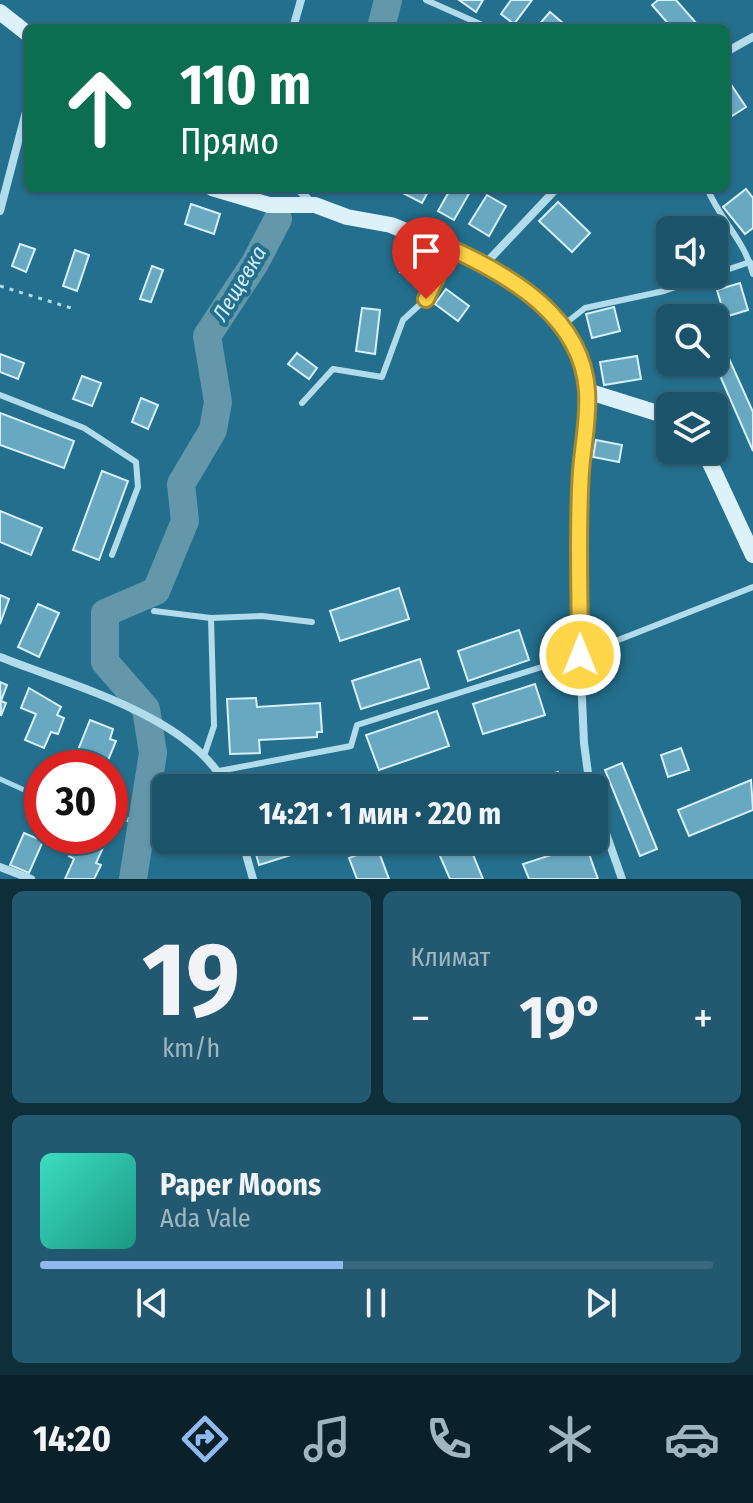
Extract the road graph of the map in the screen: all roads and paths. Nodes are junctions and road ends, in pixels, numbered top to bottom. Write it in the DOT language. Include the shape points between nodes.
graph roads {
  1 [pos="301,0"];
  2 [pos="426,0"];
  3 [pos="0,12"];
  4 [pos="294,24"];
  5 [pos="480,24"];
  6 [pos="24,31"];
  7 [pos="753,37"];
  8 [pos="730,50"];
  9 [pos="24,119"];
  10 [pos="225,192"];
  11 [pos="301,192"];
  12 [pos="553,192"];
  13 [pos="709,192"];
  14 [pos="315,205"];
  15 [pos="0,211"];
  16 [pos="450,248"];
  17 [pos="750,262"];
  18 [pos="486,264"];
  19 [pos="753,274"];
  20 [pos="0,286"];
  21 [pos="71,308"];
  22 [pos="563,325"];
  23 [pos="587,391"];
  24 [pos="0,395"];
  25 [pos="302,403"];
  26 [pos="656,413"];
  27 [pos="711,464"];
  28 [pos="112,555"];
  29 [pos="753,555"];
  30 [pos="753,587"];
  31 [pos="154,611"];
  32 [pos="211,618"];
  33 [pos="312,622"];
  34 [pos="580,655"];
  35 [pos="0,657"];
  36 [pos="205,753"];
  37 [pos="219,771"];
  38 [pos="220,774"];
  39 [pos="588,774"];
  40 [pos="608,839"];
  41 [pos="246,854"];
  42 [pos="0,867"];
  43 [pos="31,879"];
  44 [pos="253,879"];
  45 [pos="622,879"];
  1 -- 4 [label="street"];
  2 -- 5 [label="lane"];
  3 -- 6 [label="street"];
  7 -- 8 [label="street"];
  9 -- 15 [label="street"];
  10 -- 14 [label="street" via="269,205"];
  11 -- 14 [label="street"];
  12 -- 18 [label="street"];
  13 -- 17 [label="lane"];
  14 -- 16 [label="street" via="391,225"];
  16 -- 18 [label="street"];
  16 -- 25 [label="lane" via="426,299 403,320 382,377 333,369"];
  17 -- 19 [label="lane"];
  17 -- 22 [label="lane" via="664,291 585,308"];
  18 -- 22 [label="street"];
  20 -- 21 [label="path"];
  22 -- 23 [label="street" via="582,361"];
  23 -- 26 [label="street"];
  23 -- 34 [label="street"];
  24 -- 28 [label="lane" via="84,428 136,462 138,487"];
  27 -- 29 [label="street"];
  30 -- 34 [label="lane"];
  31 -- 32 [label="lane"];
  32 -- 33 [label="lane" via="262,616"];
  32 -- 36 [label="lane" via="214,726"];
  34 -- 37 [label="lane" via="357,725 351,746"];
  34 -- 39 [label="street"];
  35 -- 36 [label="street" via="141,714"];
  36 -- 37 [label="street"];
  37 -- 38 [label="street"];
  40 -- 45 [label="street"];
  41 -- 44 [label="street"];
  42 -- 43 [label="street"];
}
